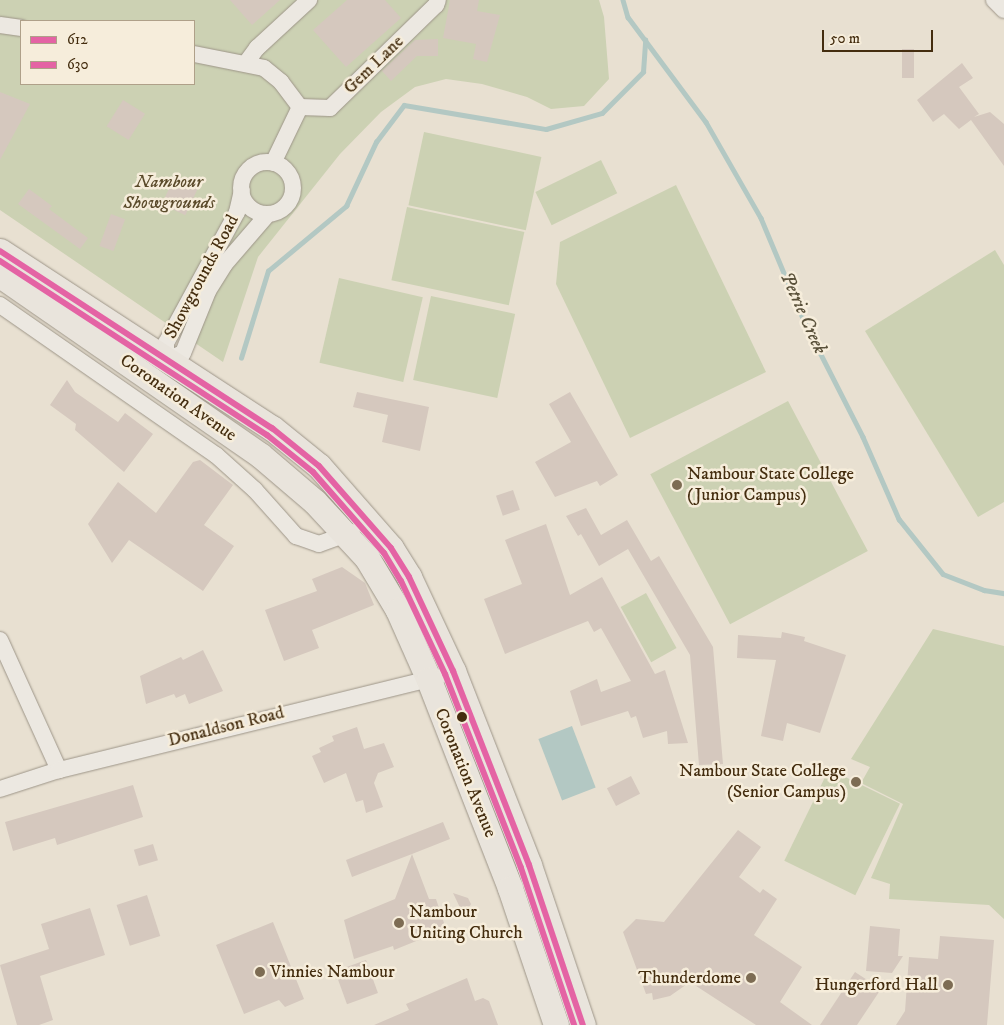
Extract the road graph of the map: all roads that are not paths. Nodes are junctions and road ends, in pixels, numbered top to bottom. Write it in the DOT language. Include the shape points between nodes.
graph roads {
  1 [pos="309,0"];
  2 [pos="438,0"];
  3 [pos="994,0"];
  4 [pos="1004,10"];
  5 [pos="0,25"];
  6 [pos="20,28"];
  7 [pos="195,54"];
  8 [pos="246,63"];
  9 [pos="300,107"];
  10 [pos="273,163"];
  11 [pos="242,190"];
  12 [pos="268,214"];
  13 [pos="0,251"];
  14 [pos="0,275"];
  15 [pos="0,305"];
  16 [pos="166,360"];
  17 [pos="153,381"];
  18 [pos="376,528"];
  19 [pos="347,533"];
  20 [pos="0,640"];
  21 [pos="453,671"];
  22 [pos="429,680"];
  23 [pos="59,770"];
  24 [pos="0,789"];
  25 [pos="556,1025"];
  26 [pos="583,1025"];
  1 -- 8 [label="street" via="257,48"];
  2 -- 9 [label="street, Gem Lane" via="330,108"];
  3 -- 4 [label="street"];
  5 -- 6 [label="street"];
  7 -- 8 [label="street"];
  8 -- 9 [label="street" via="264,68 281,82"];
  9 -- 10 [label="street"];
  10 -- 11 [label="street" via="265,162 250,169 242,182"];
  10 -- 12 [label="street" via="291,178 292,195 283,209"];
  11 -- 12 [label="street" via="253,210"];
  11 -- 16 [label="street, Showgrounds Road" via="237,212 166,343"];
  12 -- 16 [label="street, Showgrounds Road" via="224,265 208,291 183,353"];
  13 -- 16 [label="main road, Coronation Avenue"];
  14 -- 17 [label="main road, Coronation Avenue"];
  15 -- 19 [label="street, Coronation Avenue" via="216,454 296,536 319,544"];
  16 -- 17 [label="street"];
  16 -- 18 [label="main road, Coronation Avenue" via="272,428 319,466"];
  17 -- 19 [label="main road, Coronation Avenue" via="260,455"];
  18 -- 19 [label="street, Coronation Avenue"];
  18 -- 21 [label="main road, Coronation Avenue" via="409,577"];
  19 -- 22 [label="main road, Coronation Avenue" via="367,558 398,610"];
  20 -- 23 [label="street"];
  21 -- 22 [label="street, Donaldson Road"];
  21 -- 26 [label="main road, Coronation Avenue" via="529,865"];
  22 -- 23 [label="street, Donaldson Road" via="282,713"];
  22 -- 25 [label="main road, Coronation Avenue" via="510,888"];
  23 -- 24 [label="street, Donaldson Road"];
}
